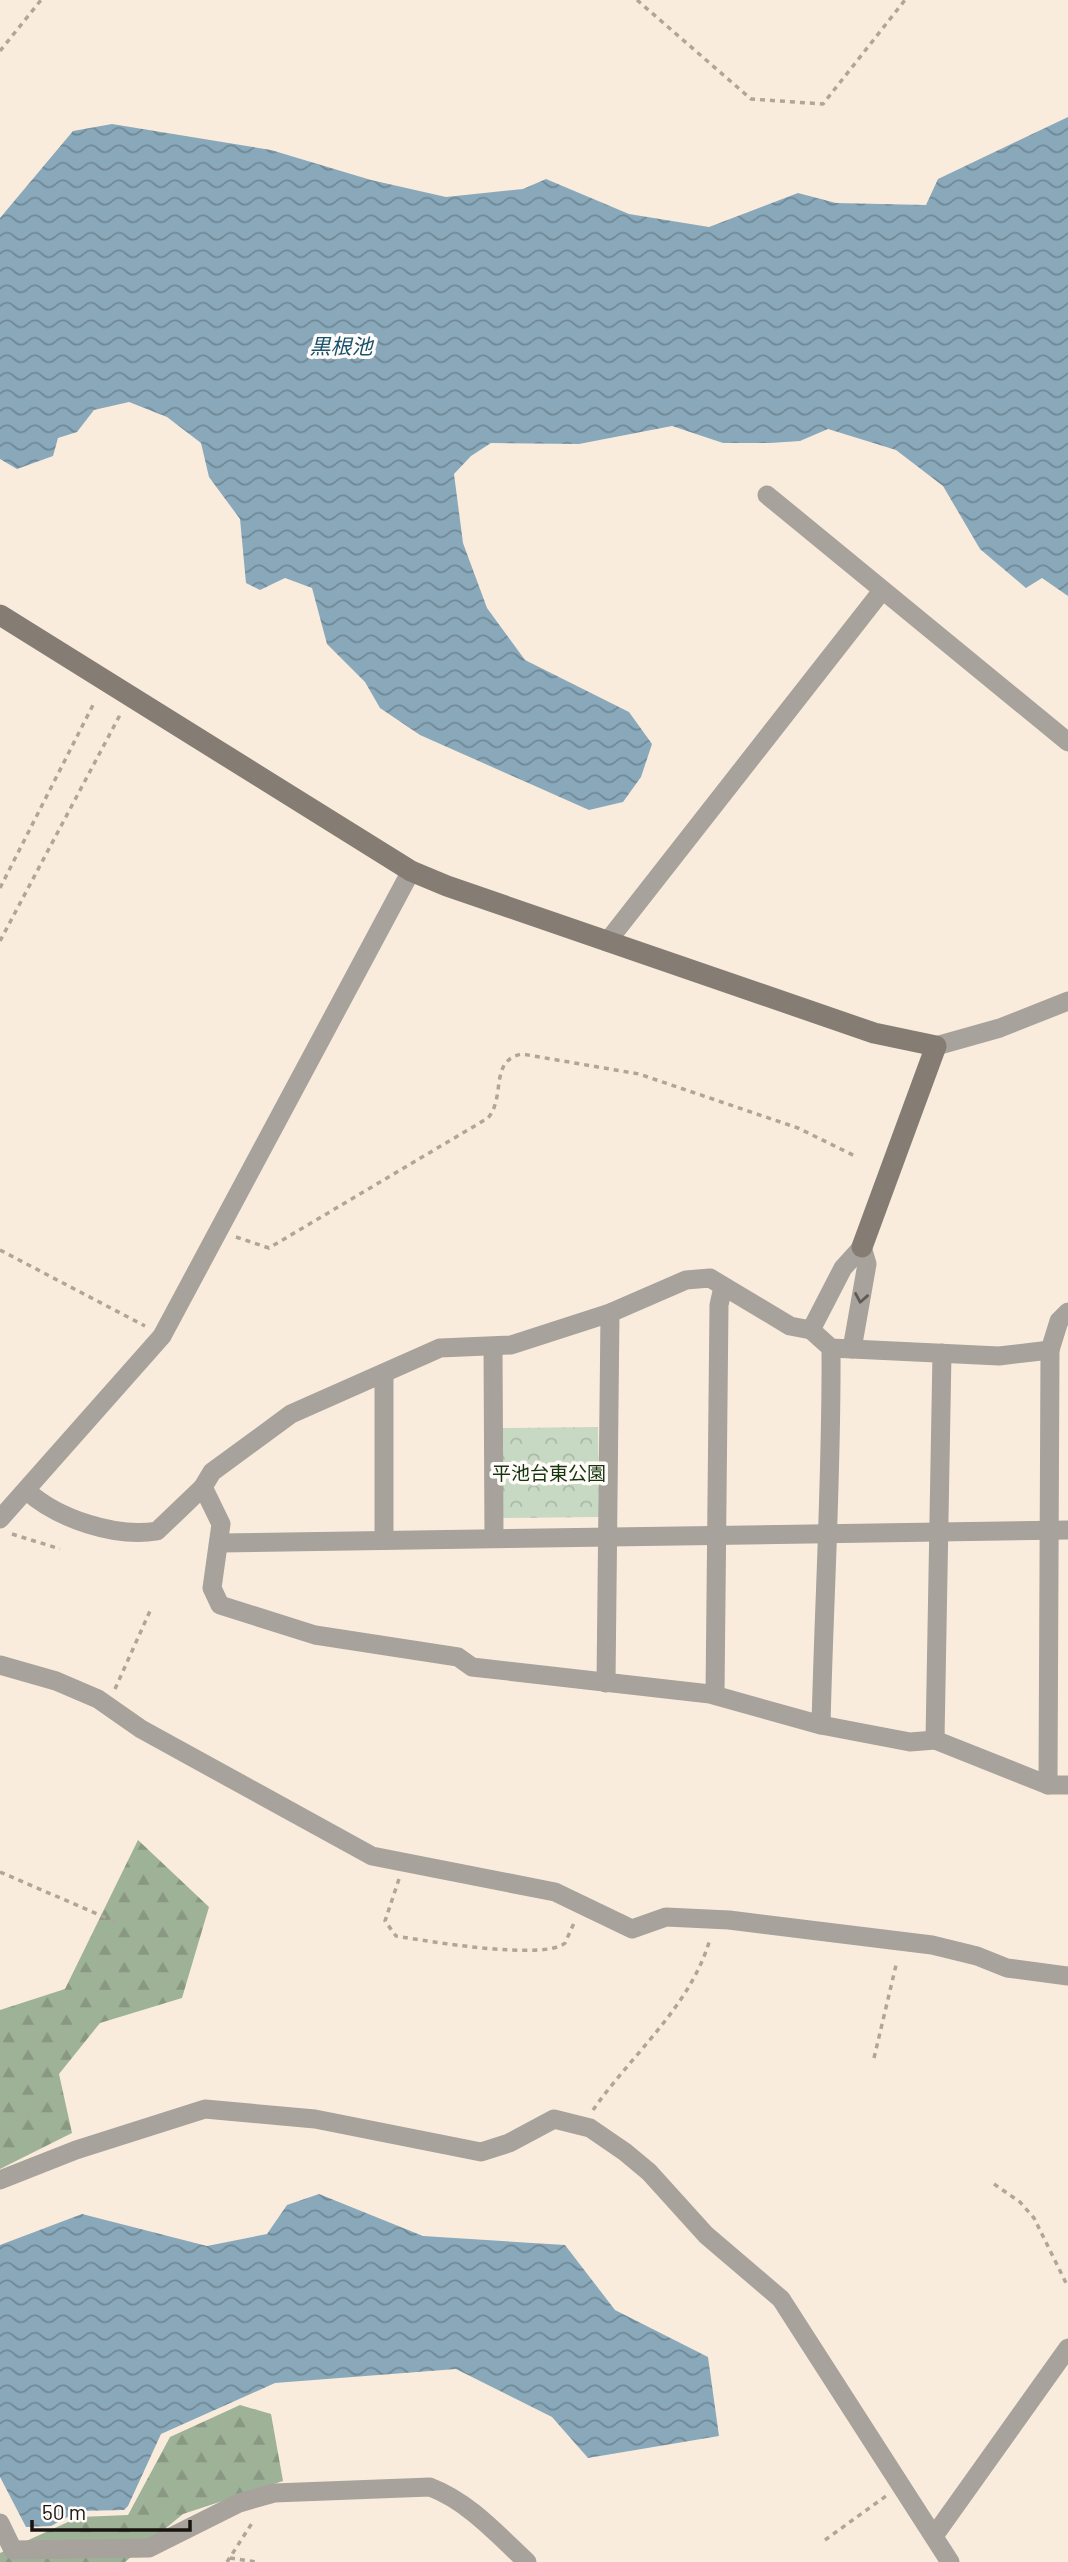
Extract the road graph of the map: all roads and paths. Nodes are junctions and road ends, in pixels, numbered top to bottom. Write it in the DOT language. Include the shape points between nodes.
graph roads {
  1 [pos="41,0"];
  2 [pos="637,0"];
  3 [pos="905,0"];
  4 [pos="0,51"];
  5 [pos="767,495"];
  6 [pos="881,592"];
  7 [pos="0,615"];
  8 [pos="130,695"];
  9 [pos="94,703"];
  10 [pos="1068,742"];
  11 [pos="411,871"];
  12 [pos="0,888"];
  13 [pos="0,941"];
  14 [pos="607,942"];
  15 [pos="1068,1001"];
  16 [pos="936,1046"];
  17 [pos="857,1157"];
  18 [pos="218,1231"];
  19 [pos="862,1247"];
  20 [pos="0,1250"];
  21 [pos="723,1287"];
  22 [pos="1068,1312"];
  23 [pos="610,1313"];
  24 [pos="811,1330"];
  25 [pos="162,1336"];
  26 [pos="493,1347"];
  27 [pos="831,1348"];
  28 [pos="852,1349"];
  29 [pos="1050,1350"];
  30 [pos="942,1353"];
  31 [pos="384,1373"];
  32 [pos="1059,1402"];
  33 [pos="203,1487"];
  34 [pos="27,1491"];
  35 [pos="2,1525"];
  36 [pos="1048,1530"];
  37 [pos="1068,1530"];
  38 [pos="939,1532"];
  39 [pos="825,1533"];
  40 [pos="717,1536"];
  41 [pos="494,1538"];
  42 [pos="605,1538"];
  43 [pos="384,1540"];
  44 [pos="220,1543"];
  45 [pos="60,1549"];
  46 [pos="150,1611"];
  47 [pos="0,1665"];
  48 [pos="606,1683"];
  49 [pos="715,1695"];
  50 [pos="106,1705"];
  51 [pos="821,1725"];
  52 [pos="935,1740"];
  53 [pos="1048,1785"];
  54 [pos="1068,1786"];
  55 [pos="406,1863"];
  56 [pos="0,1872"];
  57 [pos="582,1905"];
  58 [pos="713,1919"];
  59 [pos="116,1922"];
  60 [pos="901,1941"];
  61 [pos="1068,1976"];
  62 [pos="874,2058"];
  63 [pos="583,2126"];
  64 [pos="0,2180"];
  65 [pos="994,2184"];
  66 [pos="1068,2287"];
  67 [pos="1068,2348"];
  68 [pos="900,2482"];
  69 [pos="252,2499"];
  70 [pos="0,2523"];
  71 [pos="934,2536"];
  72 [pos="825,2540"];
  73 [pos="228,2560"];
  74 [pos="256,2562"];
  75 [pos="527,2562"];
  76 [pos="950,2562"];
  1 -- 4 [label="path"];
  2 -- 3 [label="path" via="751,99 823,104"];
  5 -- 6 [label="street"];
  6 -- 10 [label="street"];
  6 -- 14 [label="street"];
  7 -- 8 [label="street"];
  8 -- 11 [label="street"];
  8 -- 13 [label="path"];
  9 -- 12 [label="path"];
  11 -- 14 [label="street"];
  11 -- 18 [label="street"];
  14 -- 16 [label="street" via="874,1033"];
  15 -- 16 [label="street" via="1000,1028"];
  16 -- 19 [label="street"];
  17 -- 18 [label="path" via="798,1128 639,1074 523,1054 512,1056 501,1068 497,1101 488,1118 269,1248"];
  18 -- 25 [label="street"];
  19 -- 24 [label="street" via="843,1268"];
  19 -- 28 [label="street, one-way" via="867,1264"];
  20 -- 25 [label="path"];
  21 -- 23 [label="street" via="709,1278 686,1280"];
  21 -- 24 [label="street" via="790,1326"];
  21 -- 40 [label="street" via="719,1305"];
  22 -- 29 [label="street" via="1059,1321"];
  23 -- 26 [label="street"];
  23 -- 42 [label="street"];
  24 -- 27 [label="street"];
  25 -- 34 [label="street"];
  26 -- 31 [label="street" via="440,1348"];
  26 -- 41 [label="street"];
  27 -- 28 [label="street"];
  27 -- 39 [label="street" via="832,1429"];
  28 -- 30 [label="street"];
  29 -- 30 [label="street" via="999,1356"];
  29 -- 32 [label="street"];
  30 -- 38 [label="street"];
  31 -- 33 [label="street" via="291,1414 212,1472"];
  31 -- 43 [label="street"];
  32 -- 36 [label="street"];
  33 -- 34 [label="street" via="158,1531 149,1533 105,1530 40,1502"];
  33 -- 44 [label="street" via="220,1524"];
  34 -- 35 [label="street"];
  35 -- 45 [label="path"];
  36 -- 37 [label="street"];
  36 -- 38 [label="street"];
  36 -- 53 [label="street"];
  38 -- 39 [label="street"];
  38 -- 52 [label="street"];
  39 -- 40 [label="street"];
  39 -- 51 [label="street"];
  40 -- 42 [label="street"];
  40 -- 49 [label="street"];
  41 -- 42 [label="street"];
  41 -- 43 [label="street"];
  42 -- 48 [label="street"];
  43 -- 44 [label="street"];
  44 -- 48 [label="street" via="212,1588 220,1605 315,1635 458,1657 472,1667"];
  46 -- 50 [label="path"];
  47 -- 50 [label="street" via="56,1681"];
  48 -- 49 [label="street"];
  49 -- 51 [label="street"];
  50 -- 55 [label="street" via="141,1729 372,1856"];
  51 -- 52 [label="street" via="910,1742"];
  52 -- 53 [label="street"];
  53 -- 54 [label="street"];
  55 -- 57 [label="street" via="555,1892"];
  55 -- 57 [label="path" via="385,1921 396,1936 549,1951 565,1943"];
  56 -- 59 [label="path"];
  57 -- 58 [label="street" via="632,1929 666,1917"];
  58 -- 60 [label="street"];
  58 -- 63 [label="path" via="694,1980"];
  60 -- 61 [label="street" via="977,1955 1007,1968"];
  60 -- 62 [label="path"];
  63 -- 64 [label="street" via="554,2119 481,2152 315,2119 205,2109"];
  63 -- 68 [label="street" via="649,2172 706,2235 781,2299"];
  65 -- 66 [label="path" via="1034,2218"];
  67 -- 71 [label="street"];
  68 -- 71 [label="street"];
  68 -- 72 [label="path"];
  69 -- 70 [label="street" via="149,2548 13,2550"];
  69 -- 73 [label="path" via="255,2519"];
  69 -- 75 [label="street" via="274,2493 430,2487 467,2506"];
  71 -- 76 [label="street"];
  73 -- 74 [label="path"];
}
